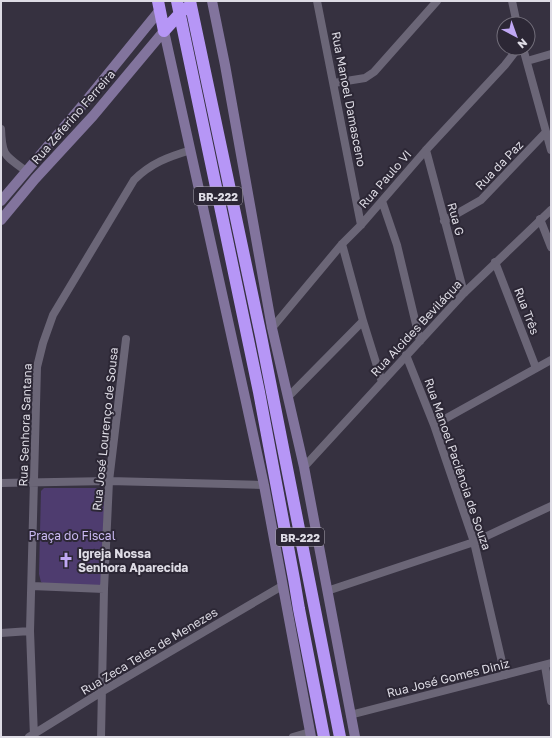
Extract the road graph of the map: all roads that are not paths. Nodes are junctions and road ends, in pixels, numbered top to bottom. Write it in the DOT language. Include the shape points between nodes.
graph roads {
  1 [pos="177,1"];
  2 [pos="190,1"];
  3 [pos="212,1"];
  4 [pos="437,1"];
  5 [pos="513,1"];
  6 [pos="320,3"];
  7 [pos="162,4"];
  8 [pos="516,16"];
  9 [pos="164,31"];
  10 [pos="551,54"];
  11 [pos="512,56"];
  12 [pos="526,56"];
  13 [pos="527,61"];
  14 [pos="334,83"];
  15 [pos="81,107"];
  16 [pos="93,116"];
  17 [pos="548,120"];
  18 [pos="1,129"];
  19 [pos="546,132"];
  20 [pos="191,150"];
  21 [pos="426,150"];
  22 [pos="551,150"];
  23 [pos="26,171"];
  24 [pos="1,201"];
  25 [pos="382,201"];
  26 [pos="551,210"];
  27 [pos="540,219"];
  28 [pos="1,220"];
  29 [pos="444,221"];
  30 [pos="361,225"];
  31 [pos="342,244"];
  32 [pos="551,247"];
  33 [pos="495,262"];
  34 [pos="464,293"];
  35 [pos="363,321"];
  36 [pos="272,328"];
  37 [pos="126,339"];
  38 [pos="420,341"];
  39 [pos="406,355"];
  40 [pos="551,360"];
  41 [pos="536,368"];
  42 [pos="382,382"];
  43 [pos="288,397"];
  44 [pos="434,425"];
  45 [pos="304,467"];
  46 [pos="109,481"];
  47 [pos="35,482"];
  48 [pos="1,483"];
  49 [pos="264,485"];
  50 [pos="551,506"];
  51 [pos="474,542"];
  52 [pos="32,586"];
  53 [pos="282,586"];
  54 [pos="104,589"];
  55 [pos="327,591"];
  56 [pos="30,631"];
  57 [pos="1,633"];
  58 [pos="548,665"];
  59 [pos="506,675"];
  60 [pos="103,691"];
  61 [pos="551,701"];
  62 [pos="350,715"];
  63 [pos="311,734"];
  64 [pos="32,736"];
  65 [pos="101,737"];
  66 [pos="293,737"];
  67 [pos="324,737"];
  68 [pos="340,737"];
  69 [pos="355,737"];
  1 -- 67 [label="highway, BR-222" via="259,392"];
  2 -- 9 [label="highway"];
  2 -- 68 [label="highway, BR-222" via="261,336"];
  3 -- 36 [label="main road"];
  4 -- 14 [label="street" via="374,72 365,78"];
  5 -- 8 [label="street"];
  6 -- 14 [label="street, Rua Manoel Damasceno"];
  7 -- 9 [label="highway, BR-222"];
  7 -- 15 [label="main road, Rua Zeferino Ferreira"];
  9 -- 16 [label="main road, Rua Zeferino Ferreira"];
  9 -- 20 [label="main road, BR-222"];
  10 -- 13 [label="street"];
  11 -- 21 [label="street, Rua Paulo VI"];
  12 -- 13 [label="street"];
  13 -- 17 [label="street"];
  14 -- 30 [label="street, Rua Manoel Damasceno"];
  15 -- 16 [label="main road"];
  15 -- 23 [label="main road, Rua Zeferino Ferreira"];
  16 -- 28 [label="main road, Rua Zeferino Ferreira"];
  17 -- 19 [label="street"];
  18 -- 23 [label="street" via="2,148 5,154"];
  19 -- 22 [label="street"];
  19 -- 29 [label="street, Rua da Paz" via="481,200"];
  20 -- 47 [label="street, Rua Senhora Santana" via="170,156 144,170 134,180 53,315 37,367"];
  20 -- 49 [label="main road, BR-222"];
  21 -- 25 [label="street, Rua Paulo VI"];
  21 -- 29 [label="street, Rua G"];
  23 -- 24 [label="main road, Rua Zeferino Ferreira"];
  25 -- 30 [label="street, Rua Paulo VI"];
  25 -- 38 [label="street" via="397,245"];
  26 -- 27 [label="street, Rua Alcides Beviláqua"];
  27 -- 32 [label="street"];
  27 -- 33 [label="street, Rua Alcides Beviláqua"];
  29 -- 34 [label="street, Rua G"];
  30 -- 31 [label="street, Rua Paulo VI"];
  31 -- 35 [label="street"];
  31 -- 36 [label="street, Rua Paulo VI"];
  33 -- 34 [label="street, Rua Alcides Beviláqua"];
  33 -- 41 [label="street, Rua Três"];
  34 -- 38 [label="street, Rua Alcides Beviláqua"];
  35 -- 42 [label="street"];
  35 -- 43 [label="street"];
  36 -- 43 [label="main road"];
  37 -- 46 [label="street, Rua José Lourenço de Sousa"];
  38 -- 39 [label="street, Rua Alcides Beviláqua"];
  39 -- 42 [label="street, Rua Alcides Beviláqua"];
  39 -- 44 [label="street, Rua Manoel Paciência de Souza"];
  40 -- 41 [label="street"];
  41 -- 44 [label="street"];
  42 -- 45 [label="street, Rua Alcides Beviláqua"];
  43 -- 45 [label="main road"];
  44 -- 51 [label="street, Rua Manoel Paciência de Souza"];
  45 -- 55 [label="main road"];
  46 -- 47 [label="street"];
  46 -- 49 [label="street"];
  46 -- 54 [label="street, Rua José Lourenço de Sousa"];
  47 -- 48 [label="street"];
  47 -- 52 [label="street, Rua Senhora Santana"];
  49 -- 53 [label="main road, BR-222"];
  50 -- 51 [label="street"];
  51 -- 55 [label="street"];
  51 -- 59 [label="street, Rua Manoel Paciência de Souza"];
  52 -- 54 [label="street"];
  52 -- 56 [label="street, Rua Senhora Santana"];
  53 -- 60 [label="street, Rua Zeca Teles de Menezes"];
  53 -- 63 [label="main road, BR-222"];
  54 -- 60 [label="street, Rua José Lourenço de Sousa"];
  55 -- 62 [label="main road"];
  56 -- 57 [label="street"];
  56 -- 64 [label="street, Rua Senhora Santana"];
  58 -- 59 [label="street, Rua José Gomes Diniz"];
  58 -- 61 [label="street"];
  59 -- 62 [label="street, Rua José Gomes Diniz"];
  60 -- 64 [label="street, Rua Zeca Teles de Menezes"];
  60 -- 65 [label="street, Rua José Lourenço de Sousa"];
  62 -- 69 [label="main road"];
  63 -- 66 [label="street"];
}
